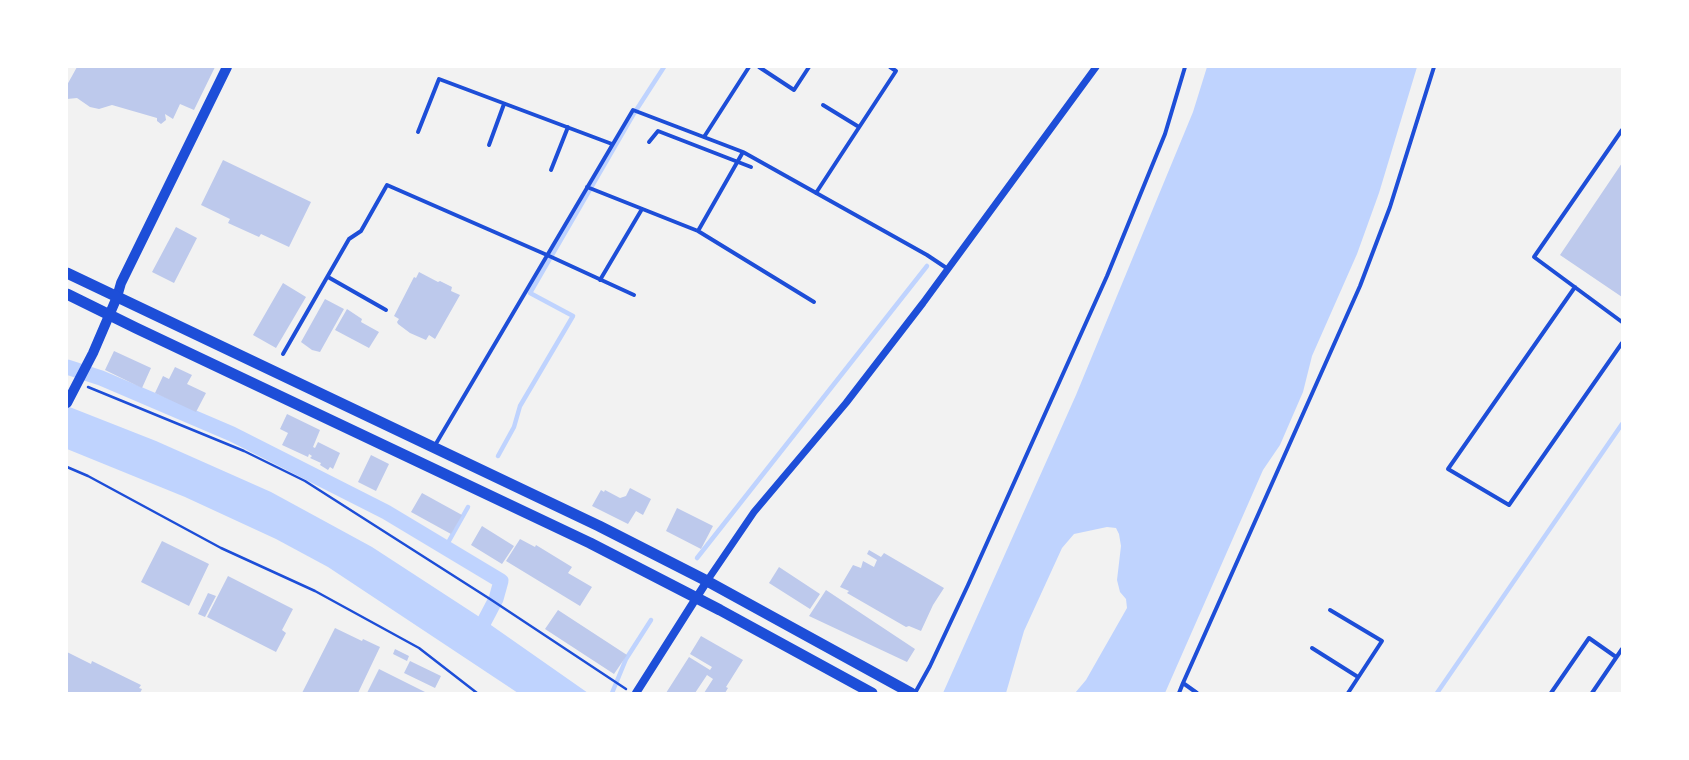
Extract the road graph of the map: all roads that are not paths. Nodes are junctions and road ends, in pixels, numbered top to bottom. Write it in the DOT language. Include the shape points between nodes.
graph roads {
  1 [pos="227,67"];
  2 [pos="749,67"];
  3 [pos="759,67"];
  4 [pos="809,67"];
  5 [pos="890,67"];
  6 [pos="1096,67"];
  7 [pos="1185,67"];
  8 [pos="1434,67"];
  9 [pos="504,104"];
  10 [pos="823,105"];
  11 [pos="859,127"];
  12 [pos="568,128"];
  13 [pos="1622,130"];
  14 [pos="418,132"];
  15 [pos="704,137"];
  16 [pos="649,142"];
  17 [pos="612,144"];
  18 [pos="489,145"];
  19 [pos="743,152"];
  20 [pos="738,161"];
  21 [pos="751,167"];
  22 [pos="552,170"];
  23 [pos="587,187"];
  24 [pos="816,193"];
  25 [pos="642,209"];
  26 [pos="698,230"];
  27 [pos="547,255"];
  28 [pos="948,269"];
  29 [pos="67,272"];
  30 [pos="328,277"];
  31 [pos="600,280"];
  32 [pos="1575,287"];
  33 [pos="67,294"];
  34 [pos="634,295"];
  35 [pos="118,297"];
  36 [pos="814,302"];
  37 [pos="386,310"];
  38 [pos="110,315"];
  39 [pos="1622,322"];
  40 [pos="1622,343"];
  41 [pos="283,354"];
  42 [pos="67,402"];
  43 [pos="434,448"];
  44 [pos="707,581"];
  45 [pos="696,598"];
  46 [pos="1330,610"];
  47 [pos="1312,648"];
  48 [pos="1622,649"];
  49 [pos="1616,657"];
  50 [pos="1358,677"];
  51 [pos="1183,683"];
  52 [pos="632,692"];
  53 [pos="872,693"];
  54 [pos="911,693"];
  55 [pos="915,693"];
  56 [pos="1179,693"];
  57 [pos="1197,693"];
  58 [pos="1348,693"];
  59 [pos="1551,693"];
  60 [pos="1592,693"];
  1 -- 35 [label="main road" via="121,283"];
  2 -- 15 [label="street"];
  3 -- 4 [label="street" via="794,90"];
  5 -- 11 [label="street" via="896,71"];
  6 -- 28 [label="street"];
  7 -- 55 [label="street" via="1165,134 1107,276 968,585"];
  8 -- 51 [label="street" via="1390,207 1360,286"];
  9 -- 12 [label="street"];
  9 -- 14 [label="street" via="439,79"];
  9 -- 18 [label="street"];
  10 -- 11 [label="street"];
  11 -- 24 [label="street"];
  12 -- 17 [label="street"];
  12 -- 22 [label="street"];
  13 -- 32 [label="street" via="1534,257"];
  15 -- 17 [label="street" via="633,110"];
  15 -- 19 [label="street"];
  16 -- 20 [label="street" via="658,131"];
  17 -- 23 [label="street"];
  19 -- 20 [label="street"];
  19 -- 24 [label="street"];
  20 -- 21 [label="street"];
  20 -- 26 [label="street"];
  23 -- 25 [label="street"];
  23 -- 27 [label="street"];
  24 -- 28 [label="street"];
  25 -- 26 [label="street"];
  25 -- 31 [label="street"];
  26 -- 36 [label="street"];
  27 -- 30 [label="street" via="387,186 361,230 349,239"];
  27 -- 31 [label="street"];
  27 -- 43 [label="street"];
  28 -- 44 [label="street" via="846,403 754,512"];
  29 -- 35 [label="highway"];
  30 -- 37 [label="street"];
  30 -- 41 [label="street"];
  31 -- 34 [label="street"];
  32 -- 39 [label="street"];
  32 -- 40 [label="street" via="1448,469 1509,505"];
  33 -- 38 [label="highway"];
  35 -- 38 [label="main road"];
  35 -- 43 [label="highway"];
  38 -- 42 [label="main road"];
  38 -- 45 [label="highway" via="590,543"];
  43 -- 44 [label="highway"];
  44 -- 45 [label="main road"];
  44 -- 54 [label="highway"];
  45 -- 52 [label="main road"];
  45 -- 53 [label="highway"];
  46 -- 50 [label="street" via="1382,641"];
  47 -- 50 [label="street"];
  48 -- 49 [label="street"];
  49 -- 59 [label="street" via="1589,638"];
  49 -- 60 [label="street"];
  50 -- 58 [label="street"];
  51 -- 56 [label="street"];
  51 -- 57 [label="street"];
}
